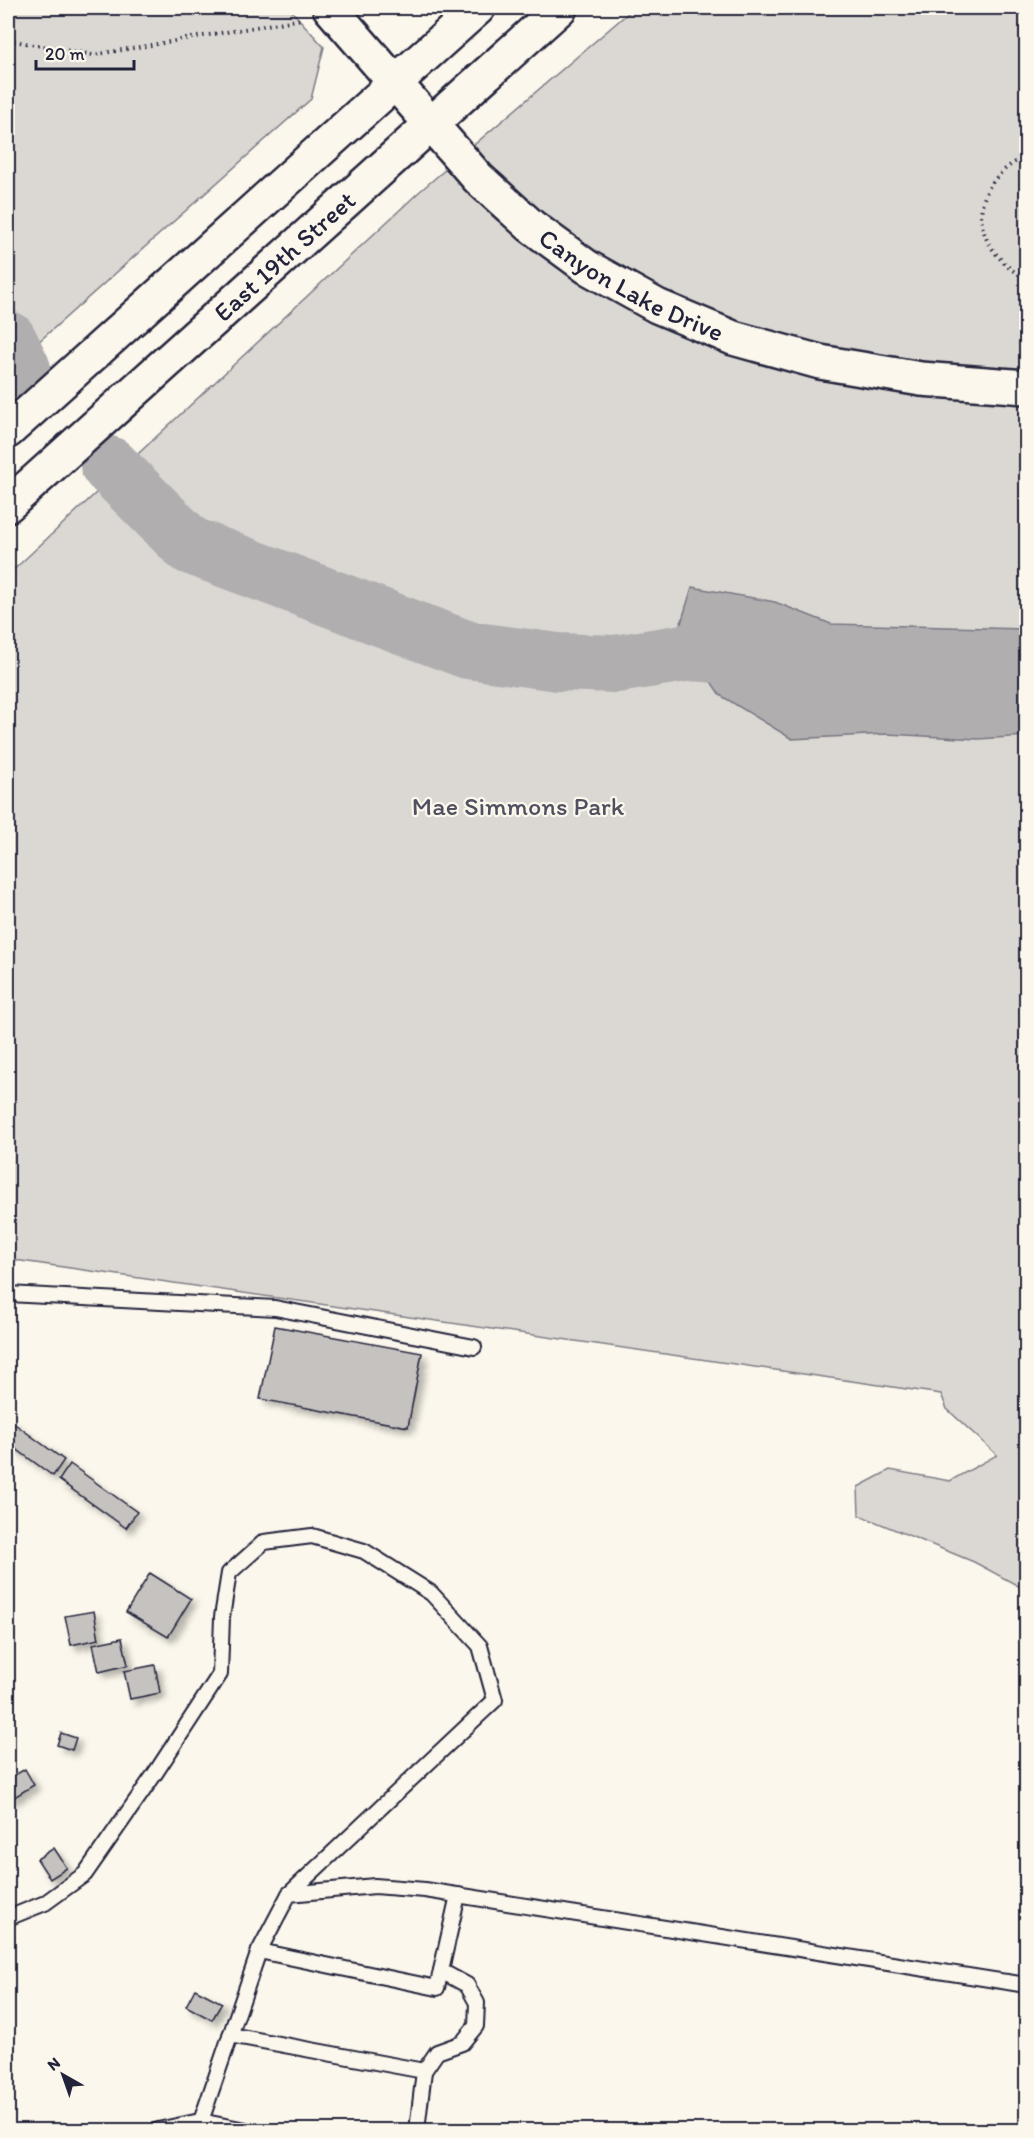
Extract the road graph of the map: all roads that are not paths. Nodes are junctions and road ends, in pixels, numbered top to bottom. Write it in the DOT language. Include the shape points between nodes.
graph roads {
  1 [pos="478,8"];
  2 [pos="560,8"];
  3 [pos="333,10"];
  4 [pos="396,82"];
  5 [pos="430,124"];
  6 [pos="1026,387"];
  7 [pos="8,432"];
  8 [pos="8,505"];
  9 [pos="8,1294"];
  10 [pos="474,1347"];
  11 [pos="288,1894"];
  12 [pos="458,1895"];
  13 [pos="8,1918"];
  14 [pos="259,1951"];
  15 [pos="441,1971"];
  16 [pos="1026,1985"];
  17 [pos="230,2035"];
  18 [pos="424,2071"];
  19 [pos="199,2126"];
  20 [pos="158,2130"];
  21 [pos="246,2130"];
  22 [pos="417,2130"];
  1 -- 4 [label="main road"];
  2 -- 5 [label="main road, East 19th Street"];
  3 -- 4 [label="main road, Canyon Lake Drive"];
  4 -- 5 [label="main road, Canyon Lake Drive"];
  4 -- 7 [label="main road"];
  5 -- 6 [label="main road, Canyon Lake Drive" via="478,178 531,226 587,267 657,306 733,338 820,362 921,379"];
  5 -- 8 [label="main road, East 19th Street"];
  9 -- 10 [label="lane" via="275,1308"];
  11 -- 12 [label="lane" via="375,1886"];
  11 -- 13 [label="lane" via="495,1700 480,1646 431,1593 364,1551 312,1536 264,1542 230,1573 222,1617 220,1674 85,1874 45,1903"];
  11 -- 14 [label="lane"];
  12 -- 15 [label="lane"];
  12 -- 16 [label="lane"];
  14 -- 15 [label="lane" via="437,1988"];
  14 -- 17 [label="lane"];
  15 -- 18 [label="lane" via="467,1985 477,2003 476,2026 462,2043 437,2052"];
  17 -- 18 [label="lane"];
  17 -- 19 [label="lane"];
  18 -- 22 [label="lane"];
  19 -- 20 [label="lane"];
  19 -- 21 [label="lane"];
}
